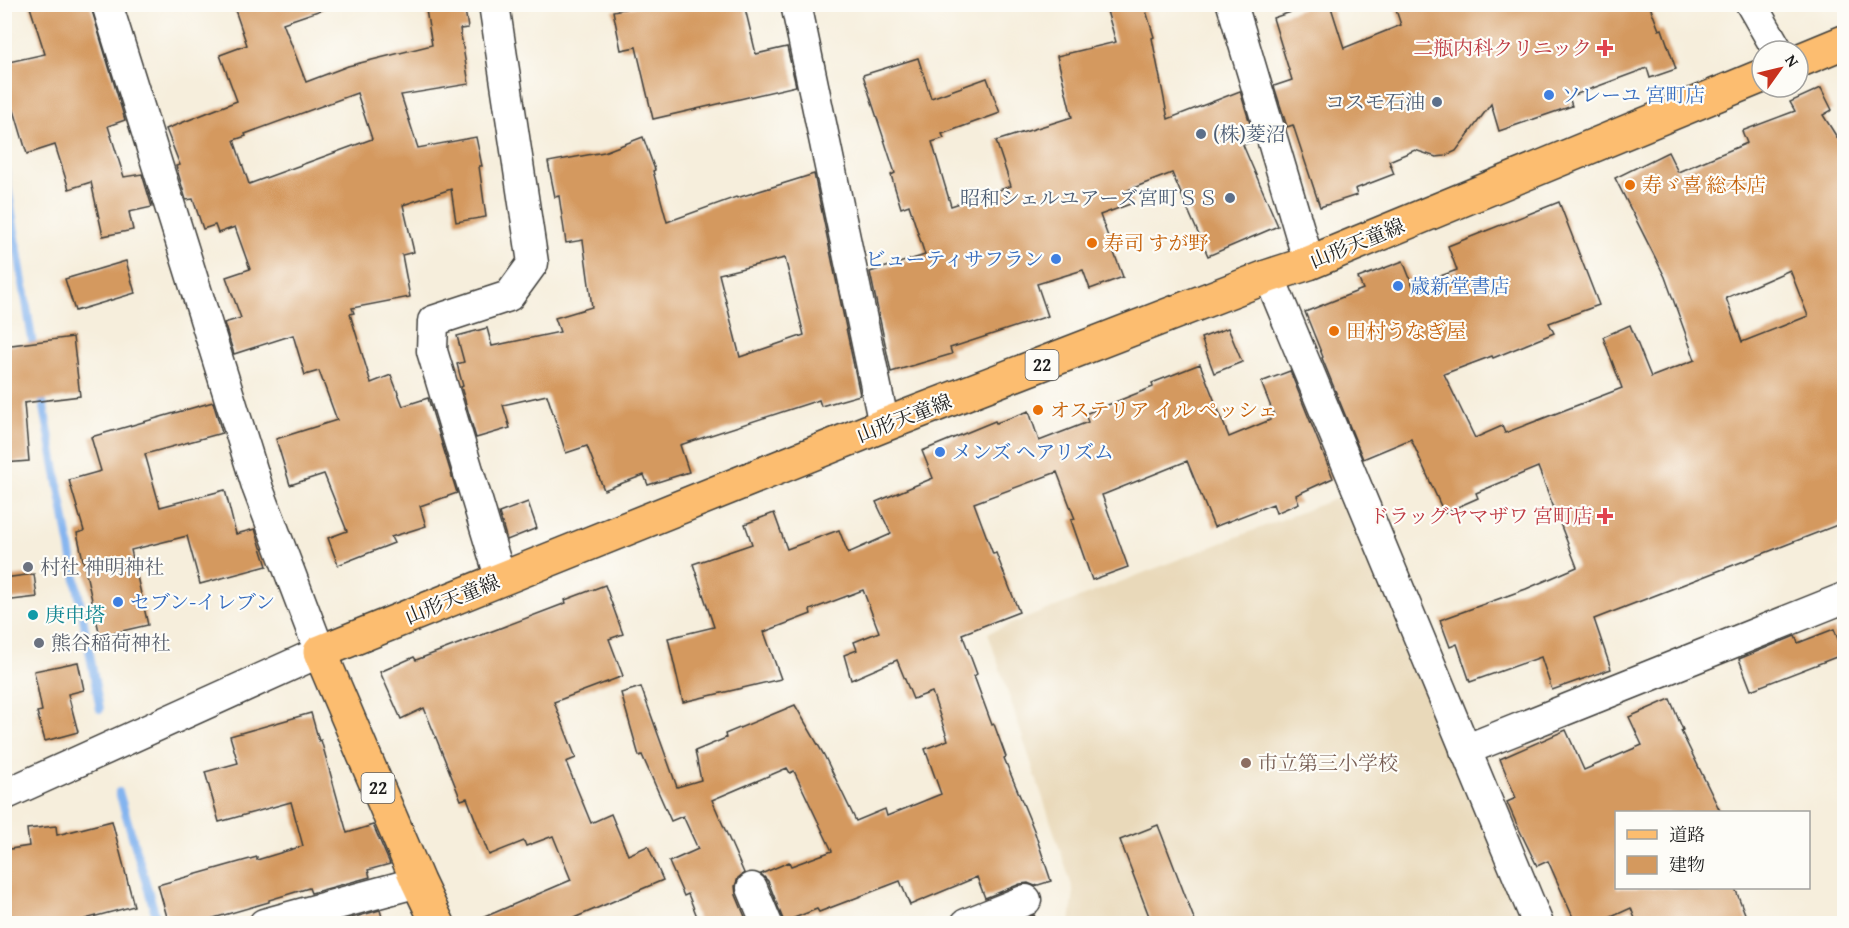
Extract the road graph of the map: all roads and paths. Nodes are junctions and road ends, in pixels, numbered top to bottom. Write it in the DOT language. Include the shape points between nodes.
graph roads {
  1 [pos="107,4"];
  2 [pos="494,4"];
  3 [pos="796,4"];
  4 [pos="1232,4"];
  5 [pos="1751,4"];
  6 [pos="1771,39"];
  7 [pos="1845,42"];
  8 [pos="1810,56"];
  9 [pos="1750,81"];
  10 [pos="1309,263"];
  11 [pos="1269,276"];
  12 [pos="885,425"];
  13 [pos="501,580"];
  14 [pos="1845,598"];
  15 [pos="320,652"];
  16 [pos="1465,750"];
  17 [pos="4,795"];
  18 [pos="418,882"];
  19 [pos="752,888"];
  20 [pos="1026,900"];
  21 [pos="264,924"];
  22 [pos="438,924"];
  23 [pos="767,924"];
  24 [pos="966,924"];
  25 [pos="1538,924"];
  1 -- 15 [label="street" via="258,489"];
  2 -- 13 [label="street" via="533,263 509,296 433,321 432,351"];
  3 -- 12 [label="street"];
  4 -- 10 [label="street"];
  5 -- 6 [label="street"];
  7 -- 8 [label="main road"];
  9 -- 10 [label="main road, 山形天童線 / 22"];
  10 -- 11 [label="main road, 山形天童線 / 22"];
  11 -- 12 [label="main road, 山形天童線 / 22"];
  11 -- 16 [label="street"];
  12 -- 13 [label="main road, 山形天童線 / 22"];
  13 -- 15 [label="main road, 山形天童線 / 22"];
  14 -- 16 [label="street"];
  15 -- 17 [label="street"];
  15 -- 18 [label="main road, 22"];
  16 -- 25 [label="street"];
  18 -- 21 [label="street"];
  18 -- 22 [label="main road, 22"];
  19 -- 23 [label="street"];
  20 -- 24 [label="street"];
}
